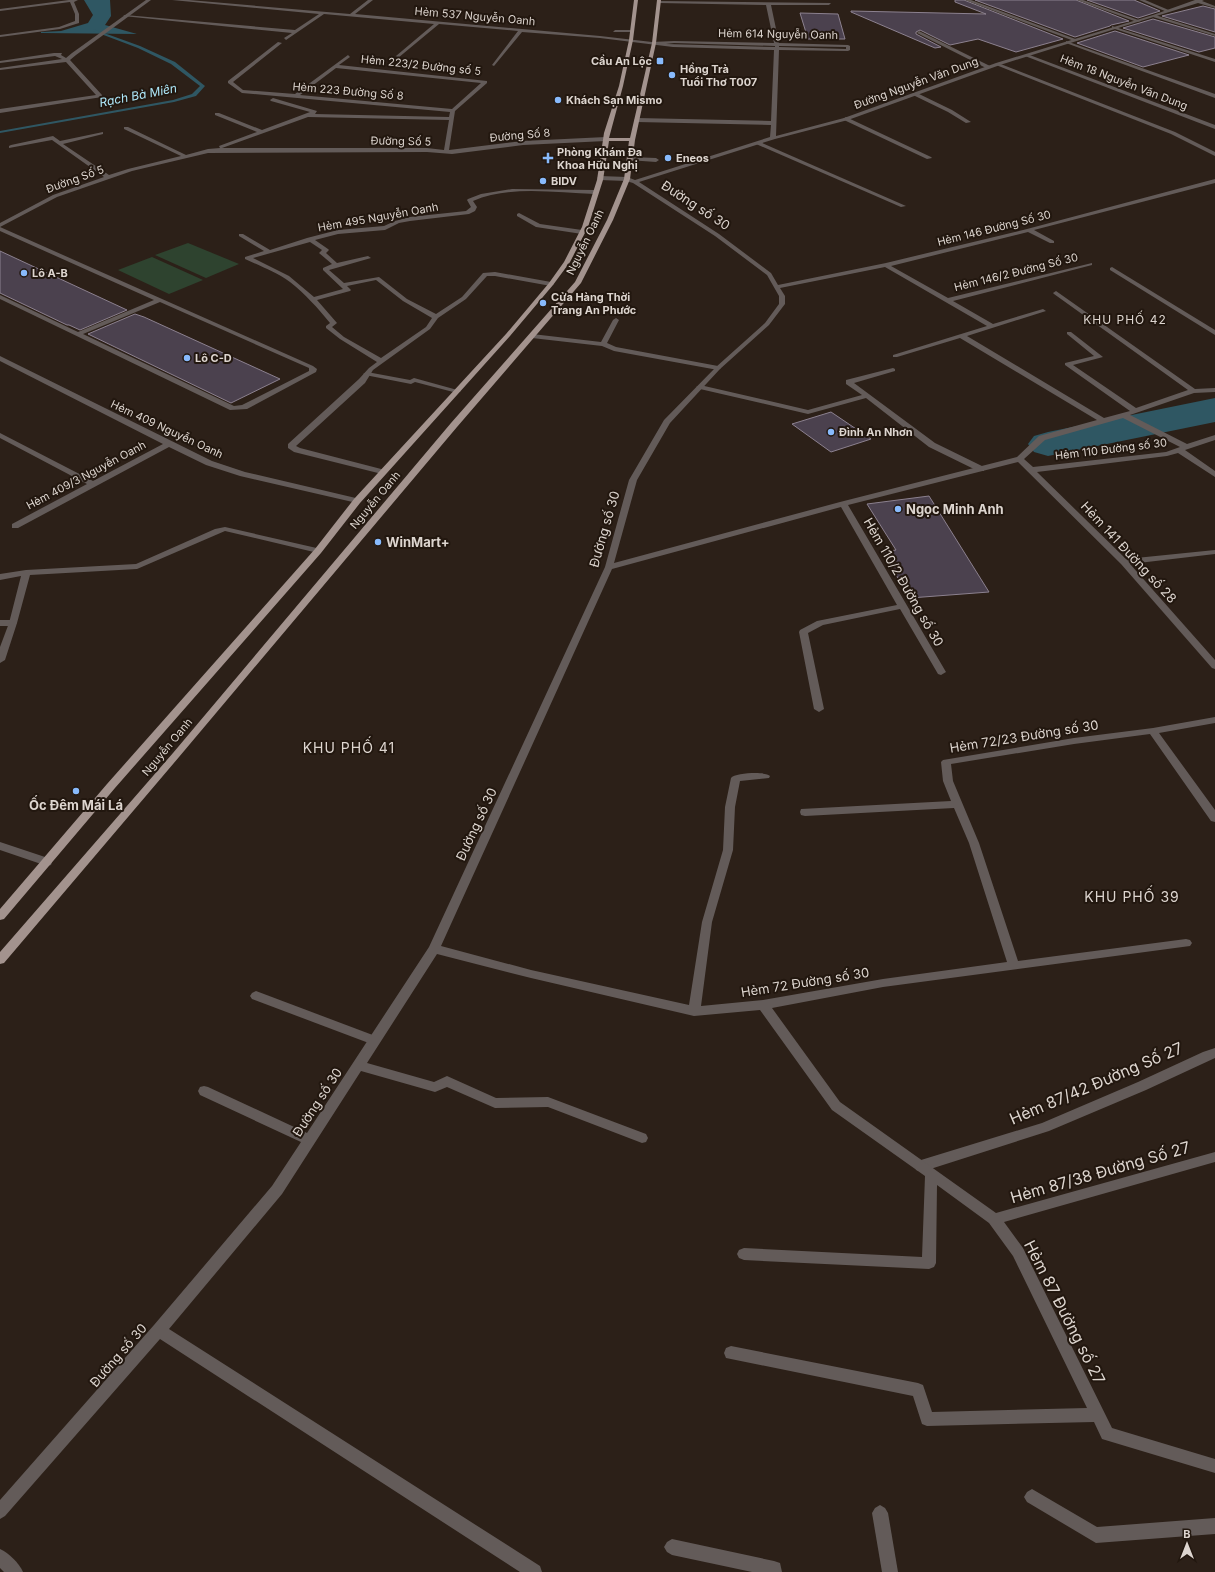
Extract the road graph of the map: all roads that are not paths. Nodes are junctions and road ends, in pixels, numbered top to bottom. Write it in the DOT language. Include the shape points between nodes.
graph roads {
  1 [pos="72,0"];
  2 [pos="149,0"];
  3 [pos="174,0"];
  4 [pos="371,0"];
  5 [pos="636,0"];
  6 [pos="967,0"];
  7 [pos="1079,0"];
  8 [pos="1141,0"];
  9 [pos="659,1"];
  10 [pos="1200,1"];
  11 [pos="768,3"];
  12 [pos="265,4"];
  13 [pos="829,4"];
  14 [pos="259,7"];
  15 [pos="1215,7"];
  16 [pos="0,10"];
  17 [pos="1169,11"];
  18 [pos="323,13"];
  19 [pos="351,15"];
  20 [pos="1155,16"];
  21 [pos="124,17"];
  22 [pos="1139,21"];
  23 [pos="438,23"];
  24 [pos="1114,28"];
  25 [pos="521,30"];
  26 [pos="615,31"];
  27 [pos="632,31"];
  28 [pos="296,32"];
  29 [pos="919,32"];
  30 [pos="1215,35"];
  31 [pos="0,36"];
  32 [pos="286,39"];
  33 [pos="631,40"];
  34 [pos="1076,40"];
  35 [pos="1068,42"];
  36 [pos="280,43"];
  37 [pos="654,43"];
  38 [pos="777,46"];
  39 [pos="54,54"];
  40 [pos="74,54"];
  41 [pos="1027,55"];
  42 [pos="348,56"];
  43 [pos="398,57"];
  44 [pos="67,60"];
  45 [pos="1215,61"];
  46 [pos="0,62"];
  47 [pos="998,64"];
  48 [pos="494,65"];
  49 [pos="335,66"];
  50 [pos="988,68"];
  51 [pos="0,69"];
  52 [pos="914,94"];
  53 [pos="296,96"];
  54 [pos="1215,96"];
  55 [pos="273,100"];
  56 [pos="0,111"];
  57 [pos="454,112"];
  58 [pos="217,114"];
  59 [pos="308,115"];
  60 [pos="452,119"];
  61 [pos="846,119"];
  62 [pos="637,120"];
  63 [pos="968,122"];
  64 [pos="774,123"];
  65 [pos="1215,127"];
  66 [pos="126,128"];
  67 [pos="263,132"];
  68 [pos="101,133"];
  69 [pos="773,138"];
  70 [pos="606,139"];
  71 [pos="632,140"];
  72 [pos="59,143"];
  73 [pos="758,143"];
  74 [pos="12,147"];
  75 [pos="208,151"];
  76 [pos="436,152"];
  77 [pos="446,152"];
  78 [pos="1215,154"];
  79 [pos="185,156"];
  80 [pos="630,157"];
  81 [pos="656,158"];
  82 [pos="929,158"];
  83 [pos="108,177"];
  84 [pos="600,178"];
  85 [pos="631,181"];
  86 [pos="1215,181"];
  87 [pos="595,192"];
  88 [pos="903,206"];
  89 [pos="519,215"];
  90 [pos="0,225"];
  91 [pos="0,229"];
  92 [pos="1029,230"];
  93 [pos="582,232"];
  94 [pos="241,235"];
  95 [pos="309,239"];
  96 [pos="1052,242"];
  97 [pos="268,252"];
  98 [pos="368,258"];
  99 [pos="1090,264"];
  100 [pos="336,265"];
  101 [pos="886,265"];
  102 [pos="1112,269"];
  103 [pos="551,284"];
  104 [pos="342,285"];
  105 [pos="776,287"];
  106 [pos="1056,293"];
  107 [pos="0,296"];
  108 [pos="313,299"];
  109 [pos="160,300"];
  110 [pos="946,300"];
  111 [pos="1043,311"];
  112 [pos="436,317"];
  113 [pos="616,320"];
  114 [pos="992,326"];
  115 [pos="1068,333"];
  116 [pos="1215,333"];
  117 [pos="78,334"];
  118 [pos="532,336"];
  119 [pos="961,336"];
  120 [pos="604,344"];
  121 [pos="895,356"];
  122 [pos="0,358"];
  123 [pos="381,361"];
  124 [pos="718,368"];
  125 [pos="893,370"];
  126 [pos="367,374"];
  127 [pos="700,387"];
  128 [pos="1215,390"];
  129 [pos="457,391"];
  130 [pos="1193,391"];
  131 [pos="867,396"];
  132 [pos="1136,411"];
  133 [pos="1124,415"];
  134 [pos="1103,421"];
  135 [pos="0,435"];
  136 [pos="1215,437"];
  137 [pos="168,444"];
  138 [pos="1187,447"];
  139 [pos="1179,450"];
  140 [pos="1020,459"];
  141 [pos="981,469"];
  142 [pos="1031,470"];
  143 [pos="382,472"];
  144 [pos="1215,476"];
  145 [pos="93,484"];
  146 [pos="357,501"];
  147 [pos="843,504"];
  148 [pos="15,526"];
  149 [pos="318,551"];
  150 [pos="1215,552"];
  151 [pos="1124,562"];
  152 [pos="609,567"];
  153 [pos="26,573"];
  154 [pos="0,577"];
  155 [pos="903,606"];
  156 [pos="0,623"];
  157 [pos="13,623"];
  158 [pos="0,660"];
  159 [pos="1215,666"];
  160 [pos="941,672"];
  161 [pos="818,708"];
  162 [pos="1215,720"];
  163 [pos="1153,731"];
  164 [pos="765,776"];
  165 [pos="957,804"];
  166 [pos="805,812"];
  167 [pos="1215,818"];
  168 [pos="0,846"];
  169 [pos="47,862"];
  170 [pos="0,916"];
  171 [pos="1186,943"];
  172 [pos="434,949"];
  173 [pos="0,960"];
  174 [pos="1014,966"];
  175 [pos="256,996"];
  176 [pos="763,1005"];
  177 [pos="694,1011"];
  178 [pos="374,1040"];
  179 [pos="1215,1053"];
  180 [pos="358,1065"];
  181 [pos="204,1091"];
  182 [pos="642,1138"];
  183 [pos="309,1140"];
  184 [pos="1215,1158"];
  185 [pos="926,1169"];
  186 [pos="994,1219"];
  187 [pos="744,1254"];
  188 [pos="159,1330"];
  189 [pos="731,1353"];
  190 [pos="1098,1415"];
  191 [pos="1215,1466"];
  192 [pos="1032,1497"];
  193 [pos="0,1511"];
  194 [pos="880,1513"];
  195 [pos="1215,1526"];
  196 [pos="672,1547"];
  197 [pos="0,1557"];
  198 [pos="15,1572"];
  199 [pos="534,1572"];
  200 [pos="774,1572"];
  201 [pos="890,1572"];
  1 -- 16 [label="street"];
  1 -- 31 [label="street" via="77,22 60,28"];
  2 -- 21 [label="street"];
  3 -- 14 [label="street, Hẻm 537 Nguyễn Oanh"];
  4 -- 19 [label="street"];
  5 -- 27 [label="main road, Nguyễn Oanh"];
  6 -- 34 [label="street"];
  7 -- 22 [label="street"];
  8 -- 17 [label="street"];
  9 -- 11 [label="street"];
  9 -- 37 [label="main road, Nguyễn Oanh"];
  10 -- 15 [label="street"];
  10 -- 17 [label="street, Đường Nguyễn Văn Dung"];
  11 -- 13 [label="street"];
  11 -- 38 [label="street"];
  12 -- 14 [label="street"];
  14 -- 18 [label="street, Hẻm 537 Nguyễn Oanh"];
  17 -- 20 [label="street, Đường Nguyễn Văn Dung"];
  18 -- 19 [label="street, Hẻm 537 Nguyễn Oanh"];
  18 -- 28 [label="street"];
  19 -- 23 [label="street, Hẻm 537 Nguyễn Oanh"];
  20 -- 22 [label="street, Đường Nguyễn Văn Dung"];
  20 -- 30 [label="street"];
  21 -- 28 [label="street"];
  21 -- 40 [label="street"];
  22 -- 24 [label="street, Đường Nguyễn Văn Dung"];
  23 -- 25 [label="street, Hẻm 537 Nguyễn Oanh"];
  23 -- 43 [label="street"];
  24 -- 34 [label="street, Đường Nguyễn Văn Dung"];
  24 -- 45 [label="street"];
  25 -- 33 [label="street, Hẻm 537 Nguyễn Oanh"];
  25 -- 48 [label="street"];
  26 -- 27 [label="street"];
  27 -- 33 [label="main road, Nguyễn Oanh"];
  28 -- 32 [label="street"];
  29 -- 50 [label="street"];
  33 -- 37 [label="street, Hẻm 614 Nguyễn Oanh"];
  33 -- 70 [label="main road, Nguyễn Oanh"];
  34 -- 35 [label="street, Đường Nguyễn Văn Dung"];
  35 -- 41 [label="street, Đường Nguyễn Văn Dung"];
  35 -- 54 [label="street"];
  36 -- 53 [label="street, Hẻm 223 Đường Số 8" via="230,82 242,91"];
  37 -- 38 [label="street, Hẻm 614 Nguyễn Oanh" via="673,46"];
  37 -- 62 [label="main road, Nguyễn Oanh"];
  38 -- 38 [label="street, Hẻm 614 Nguyễn Oanh" via="848,50 848,46"];
  38 -- 64 [label="street"];
  39 -- 40 [label="street"];
  39 -- 44 [label="street"];
  39 -- 46 [label="street"];
  40 -- 44 [label="street"];
  41 -- 47 [label="street, Đường Nguyễn Văn Dung"];
  41 -- 65 [label="street, Hẻm 18 Nguyễn Văn Dung"];
  42 -- 49 [label="street"];
  44 -- 51 [label="street"];
  44 -- 56 [label="street" via="100,96"];
  47 -- 50 [label="street, Đường Nguyễn Văn Dung"];
  47 -- 78 [label="street" via="1173,133"];
  49 -- 53 [label="street"];
  49 -- 57 [label="street, Hẻm 223/2 Đường số 5" via="485,82"];
  50 -- 52 [label="street, Đường Nguyễn Văn Dung"];
  52 -- 61 [label="street, Đường Nguyễn Văn Dung"];
  52 -- 63 [label="street"];
  53 -- 57 [label="street, Hẻm 223 Đường Số 8"];
  55 -- 59 [label="street" via="315,112"];
  57 -- 60 [label="street"];
  58 -- 67 [label="street"];
  59 -- 60 [label="street, Hẻm 223 Đường Số 8"];
  59 -- 67 [label="street"];
  60 -- 77 [label="street"];
  61 -- 69 [label="street, Đường Nguyễn Văn Dung"];
  61 -- 82 [label="street"];
  62 -- 64 [label="street"];
  62 -- 71 [label="main road, Nguyễn Oanh"];
  64 -- 69 [label="street"];
  66 -- 79 [label="street"];
  67 -- 75 [label="street"];
  68 -- 72 [label="street"];
  69 -- 73 [label="street, Đường Nguyễn Văn Dung"];
  70 -- 71 [label="main road"];
  70 -- 77 [label="street, Đường Số 8" via="523,143"];
  70 -- 84 [label="main road, Nguyễn Oanh"];
  71 -- 80 [label="main road, Nguyễn Oanh"];
  72 -- 74 [label="street" via="53,138"];
  72 -- 83 [label="street"];
  73 -- 85 [label="street, Đường Nguyễn Văn Dung"];
  73 -- 88 [label="street"];
  75 -- 76 [label="street, Đường Số 5" via="428,154"];
  75 -- 79 [label="street, Đường Số 5"];
  76 -- 77 [label="street, Đường Số 8"];
  79 -- 83 [label="street, Đường Số 5"];
  80 -- 81 [label="street"];
  80 -- 85 [label="main road, Nguyễn Oanh"];
  83 -- 90 [label="street, Đường Số 5" via="55,196"];
  84 -- 85 [label="street"];
  84 -- 87 [label="main road, Nguyễn Oanh"];
  85 -- 105 [label="street, Đường số 30" via="717,236 769,274"];
  85 -- 118 [label="main road, Nguyễn Oanh" via="578,283"];
  86 -- 92 [label="street, Hẻm 146 Đường Số 30"];
  87 -- 93 [label="main road, Nguyễn Oanh"];
  87 -- 95 [label="street, Hẻm 495 Nguyễn Oanh" via="492,193 470,200 474,207 466,213 410,219 385,228 338,232"];
  89 -- 93 [label="street" via="538,226"];
  91 -- 109 [label="street"];
  92 -- 96 [label="street"];
  92 -- 101 [label="street, Hẻm 146 Đường Số 30"];
  93 -- 103 [label="main road, Nguyễn Oanh" via="567,262"];
  94 -- 97 [label="street"];
  95 -- 97 [label="street, Hẻm 495 Nguyễn Oanh"];
  95 -- 100 [label="street" via="326,250 322,253"];
  97 -- 108 [label="street, Hẻm 495 Nguyễn Oanh" via="247,258 292,281"];
  98 -- 100 [label="street"];
  99 -- 110 [label="street, Hẻm 146/2 Đường Số 30"];
  100 -- 104 [label="street" via="325,269"];
  101 -- 105 [label="street, Hẻm 146 Đường Số 30"];
  101 -- 110 [label="street"];
  102 -- 116 [label="street"];
  103 -- 112 [label="street" via="485,274 464,298"];
  103 -- 129 [label="main road, Nguyễn Oanh"];
  104 -- 108 [label="street" via="348,291"];
  104 -- 112 [label="street" via="377,278 405,300"];
  105 -- 124 [label="street, Đường số 30" via="782,296 782,304 768,324"];
  106 -- 130 [label="street"];
  107 -- 117 [label="street"];
  108 -- 123 [label="street" via="334,323 328,327"];
  109 -- 117 [label="street"];
  109 -- 117 [label="street" via="313,370 244,407 233,408"];
  110 -- 114 [label="street"];
  111 -- 114 [label="street"];
  112 -- 123 [label="street" via="428,328"];
  113 -- 120 [label="street"];
  114 -- 119 [label="street"];
  115 -- 132 [label="street" via="1100,357 1067,364"];
  118 -- 120 [label="street"];
  118 -- 173 [label="main road, Nguyễn Oanh"];
  119 -- 121 [label="street"];
  119 -- 134 [label="street"];
  120 -- 124 [label="street" via="614,349"];
  122 -- 137 [label="street, Hẻm 409 Nguyễn Oanh"];
  123 -- 126 [label="street"];
  124 -- 127 [label="street, Đường số 30"];
  125 -- 131 [label="street" via="849,382"];
  126 -- 129 [label="street" via="411,382 414,380"];
  126 -- 143 [label="street" via="291,446 297,450"];
  127 -- 131 [label="street" via="808,412"];
  127 -- 152 [label="street, Đường số 30" via="667,422 633,480"];
  128 -- 130 [label="street"];
  129 -- 143 [label="main road, Nguyễn Oanh"];
  130 -- 132 [label="street"];
  131 -- 141 [label="street" via="932,445"];
  132 -- 133 [label="street"];
  133 -- 134 [label="street"];
  133 -- 138 [label="street"];
  134 -- 140 [label="street" via="1042,438"];
  135 -- 145 [label="street"];
  136 -- 138 [label="street, Hẻm 110 Đường số 30"];
  137 -- 145 [label="street, Hẻm 409/3 Nguyễn Oanh"];
  137 -- 146 [label="street, Hẻm 409 Nguyễn Oanh" via="209,463 243,474"];
  138 -- 139 [label="street, Hẻm 110 Đường số 30"];
  139 -- 142 [label="street, Hẻm 110 Đường số 30" via="1167,454"];
  139 -- 144 [label="street"];
  140 -- 141 [label="street"];
  140 -- 142 [label="street, Hẻm 141 Đường số 28"];
  141 -- 147 [label="street"];
  142 -- 151 [label="street, Hẻm 141 Đường số 28"];
  143 -- 146 [label="main road, Nguyễn Oanh" via="374,485"];
  145 -- 148 [label="street, Hẻm 409/3 Nguyễn Oanh"];
  146 -- 149 [label="main road, Nguyễn Oanh"];
  147 -- 152 [label="street"];
  147 -- 155 [label="street, Hẻm 110/2 Đường số 30"];
  149 -- 153 [label="street" via="225,529 138,566"];
  149 -- 169 [label="main road, Nguyễn Oanh"];
  150 -- 151 [label="street"];
  151 -- 159 [label="street, Hẻm 141 Đường số 28"];
  152 -- 172 [label="street, Đường số 30"];
  153 -- 154 [label="street"];
  153 -- 157 [label="street"];
  155 -- 160 [label="street, Hẻm 110/2 Đường số 30"];
  155 -- 161 [label="street" via="820,623 803,632"];
  156 -- 157 [label="street"];
  157 -- 158 [label="street"];
  162 -- 163 [label="street"];
  163 -- 165 [label="street, Hẻm 72/23 Đường số 30" via="946,762 948,781"];
  163 -- 167 [label="street"];
  164 -- 177 [label="street" via="736,778 730,807 728,850 707,922"];
  165 -- 166 [label="street"];
  165 -- 174 [label="street, Hẻm 72/23 Đường số 30" via="974,843"];
  168 -- 169 [label="street"];
  169 -- 170 [label="main road, Nguyễn Oanh"];
  171 -- 174 [label="street, Hẻm 72 Đường số 30"];
  172 -- 177 [label="street, Hẻm 72 Đường số 30"];
  172 -- 178 [label="street, Đường số 30"];
  174 -- 176 [label="street, Hẻm 72 Đường số 30" via="884,983"];
  175 -- 178 [label="street"];
  176 -- 177 [label="street, Hẻm 72 Đường số 30"];
  176 -- 185 [label="street, Hẻm 87 Đường số 27" via="836,1106"];
  178 -- 180 [label="street, Đường số 30"];
  179 -- 185 [label="street, Hẻm 87/42 Đường Số 27" via="1045,1127"];
  180 -- 182 [label="street" via="434,1087 447,1080 495,1103 548,1102"];
  180 -- 183 [label="street, Đường số 30"];
  181 -- 183 [label="street"];
  183 -- 188 [label="street, Đường số 30" via="277,1190"];
  184 -- 186 [label="street, Hẻm 87/38 Đường Số 27"];
  185 -- 186 [label="street, Hẻm 87 Đường số 27"];
  185 -- 187 [label="street" via="929,1263"];
  186 -- 190 [label="street, Hẻm 87 Đường số 27" via="1018,1252"];
  188 -- 193 [label="street, Đường số 30"];
  188 -- 199 [label="street"];
  189 -- 190 [label="street" via="918,1390 927,1419"];
  190 -- 191 [label="street, Hẻm 87 Đường số 27" via="1107,1434"];
  192 -- 195 [label="street" via="1096,1535"];
  194 -- 201 [label="street"];
  196 -- 200 [label="street" via="774,1569"];
  197 -- 198 [label="street"];
}
